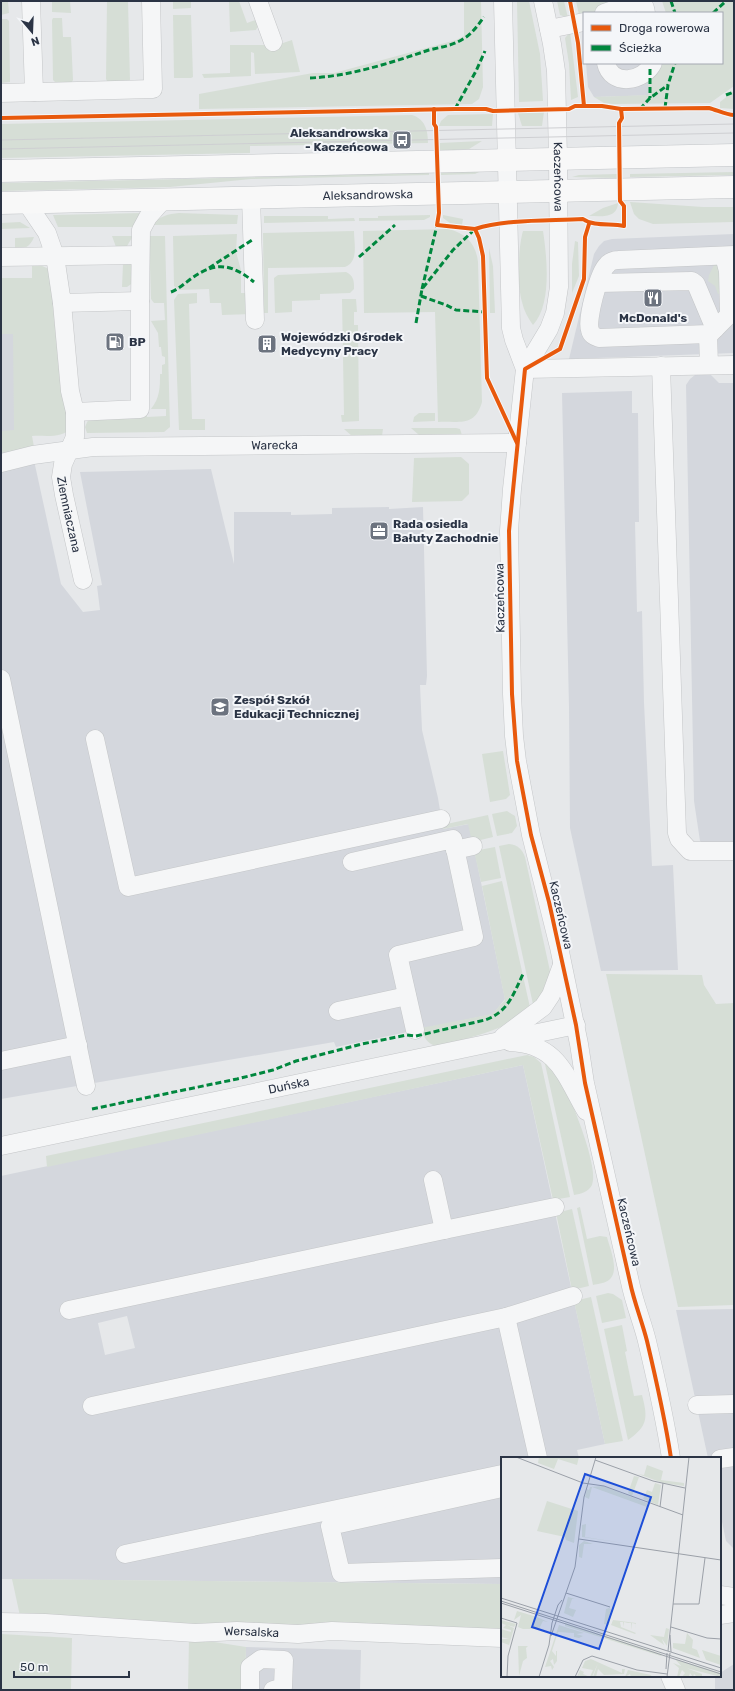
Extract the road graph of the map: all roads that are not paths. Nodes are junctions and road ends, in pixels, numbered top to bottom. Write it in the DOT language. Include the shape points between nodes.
graph roads {
  1 [pos="31,1"];
  2 [pos="150,1"];
  3 [pos="258,1"];
  4 [pos="503,1"];
  5 [pos="543,1"];
  6 [pos="607,12"];
  7 [pos="646,12"];
  8 [pos="583,22"];
  9 [pos="550,29"];
  10 [pos="273,42"];
  11 [pos="606,64"];
  12 [pos="652,64"];
  13 [pos="34,92"];
  14 [pos="1,93"];
  15 [pos="734,155"];
  16 [pos="558,158"];
  17 [pos="507,159"];
  18 [pos="1,171"];
  19 [pos="734,187"];
  20 [pos="558,191"];
  21 [pos="507,192"];
  22 [pos="251,198"];
  23 [pos="164,199"];
  24 [pos="26,202"];
  25 [pos="1,203"];
  26 [pos="140,255"];
  27 [pos="729,255"];
  28 [pos="55,256"];
  29 [pos="1,257"];
  30 [pos="599,283"];
  31 [pos="140,301"];
  32 [pos="62,303"];
  33 [pos="255,320"];
  34 [pos="711,332"];
  35 [pos="709,365"];
  36 [pos="734,365"];
  37 [pos="661,366"];
  38 [pos="525,369"];
  39 [pos="75,412"];
  40 [pos="517,443"];
  41 [pos="69,449"];
  42 [pos="1,463"];
  43 [pos="83,580"];
  44 [pos="1,679"];
  45 [pos="95,739"];
  46 [pos="441,820"];
  47 [pos="473,846"];
  48 [pos="455,850"];
  49 [pos="734,851"];
  50 [pos="352,862"];
  51 [pos="562,965"];
  52 [pos="407,996"];
  53 [pos="338,1011"];
  54 [pos="576,1024"];
  55 [pos="415,1030"];
  56 [pos="497,1041"];
  57 [pos="78,1045"];
  58 [pos="1,1062"];
  59 [pos="86,1086"];
  60 [pos="595,1127"];
  61 [pos="1,1146"];
  62 [pos="433,1180"];
  63 [pos="554,1208"];
  64 [pos="444,1230"];
  65 [pos="573,1296"];
  66 [pos="69,1310"];
  67 [pos="506,1317"];
  68 [pos="734,1404"];
  69 [pos="697,1405"];
  70 [pos="92,1406"];
  71 [pos="538,1457"];
  72 [pos="671,1457"];
  73 [pos="734,1458"];
  74 [pos="721,1459"];
  75 [pos="501,1474"];
  76 [pos="501,1488"];
  77 [pos="125,1554"];
  78 [pos="501,1568"];
  79 [pos="721,1595"];
  80 [pos="734,1597"];
  81 [pos="734,1614"];
  82 [pos="721,1615"];
  83 [pos="1,1622"];
  84 [pos="501,1638"];
  85 [pos="670,1677"];
  86 [pos="676,1677"];
  87 [pos="250,1690"];
  88 [pos="273,1690"];
  89 [pos="676,1690"];
  1 -- 13 [label="street"];
  2 -- 13 [label="street" via="153,89"];
  3 -- 10 [label="street"];
  4 -- 17 [label="street, Kaczeńcowa"];
  5 -- 9 [label="street, Kaczeńcowa"];
  6 -- 7 [label="street" via="642,2"];
  8 -- 9 [label="street"];
  9 -- 16 [label="street, Kaczeńcowa" via="556,71"];
  11 -- 12 [label="street" via="610,74 622,79 644,74"];
  13 -- 14 [label="street"];
  15 -- 16 [label="main road"];
  16 -- 17 [label="main road"];
  16 -- 20 [label="street, Kaczeńcowa"];
  17 -- 18 [label="main road"];
  17 -- 21 [label="street, Kaczeńcowa"];
  19 -- 20 [label="main road, Aleksandrowska"];
  20 -- 21 [label="main road, Aleksandrowska"];
  20 -- 38 [label="street, Kaczeńcowa" via="559,287 555,313 549,330"];
  21 -- 22 [label="main road, Aleksandrowska"];
  21 -- 38 [label="street, Kaczeńcowa" via="511,328"];
  22 -- 23 [label="main road, Aleksandrowska"];
  22 -- 33 [label="street"];
  23 -- 24 [label="main road, Aleksandrowska"];
  23 -- 26 [label="street" via="148,217 141,230"];
  24 -- 25 [label="main road, Aleksandrowska"];
  24 -- 28 [label="street, Ziemniaczana" via="47,233"];
  26 -- 28 [label="street"];
  26 -- 31 [label="street"];
  27 -- 30 [label="street" via="613,260 603,269"];
  27 -- 34 [label="street" via="730,313"];
  28 -- 29 [label="street"];
  28 -- 32 [label="street, Ziemniaczana"];
  30 -- 34 [label="street" via="692,281 696,284"];
  30 -- 34 [label="street" via="589,326 593,336 598,338"];
  31 -- 32 [label="street"];
  31 -- 39 [label="street" via="140,409"];
  32 -- 39 [label="street, Ziemniaczana" via="70,391"];
  34 -- 35 [label="street"];
  35 -- 36 [label="street"];
  35 -- 37 [label="street"];
  37 -- 38 [label="street"];
  37 -- 49 [label="street" via="677,833 690,851"];
  38 -- 40 [label="street, Kaczeńcowa"];
  39 -- 41 [label="street, Ziemniaczana" via="75,437"];
  40 -- 41 [label="street, Warecka"];
  40 -- 51 [label="street, Kaczeńcowa" via="508,531 514,736 531,835"];
  41 -- 42 [label="street, Warecka"];
  41 -- 43 [label="street, Ziemniaczana" via="62,464 61,477"];
  44 -- 57 [label="street"];
  45 -- 46 [label="street" via="128,887"];
  47 -- 48 [label="street"];
  48 -- 50 [label="street" via="453,839"];
  48 -- 52 [label="street" via="474,937 398,955"];
  51 -- 54 [label="street, Kaczeńcowa"];
  51 -- 56 [label="street" via="551,995 542,1007"];
  52 -- 53 [label="street"];
  52 -- 55 [label="street"];
  54 -- 56 [label="street, Duńska"];
  54 -- 60 [label="street, Kaczeńcowa"];
  56 -- 60 [label="street" via="523,1042 550,1054"];
  56 -- 61 [label="street, Duńska"];
  57 -- 58 [label="street"];
  57 -- 59 [label="street"];
  60 -- 72 [label="street, Kaczeńcowa" via="634,1302 646,1338"];
  62 -- 64 [label="street"];
  63 -- 64 [label="street"];
  64 -- 66 [label="street"];
  65 -- 67 [label="street"];
  67 -- 70 [label="street"];
  67 -- 71 [label="street"];
  68 -- 69 [label="street"];
  73 -- 74 [label="street"];
  75 -- 77 [label="street"];
  76 -- 78 [label="street" via="330,1526 341,1573"];
  79 -- 80 [label="street"];
  81 -- 82 [label="street"];
  83 -- 84 [label="street, Wersalska" via="195,1633 237,1631 298,1634 332,1631"];
  85 -- 89 [label="street"];
  86 -- 89 [label="street"];
  87 -- 88 [label="street" via="250,1667 261,1659 284,1660 283,1687"];
}
